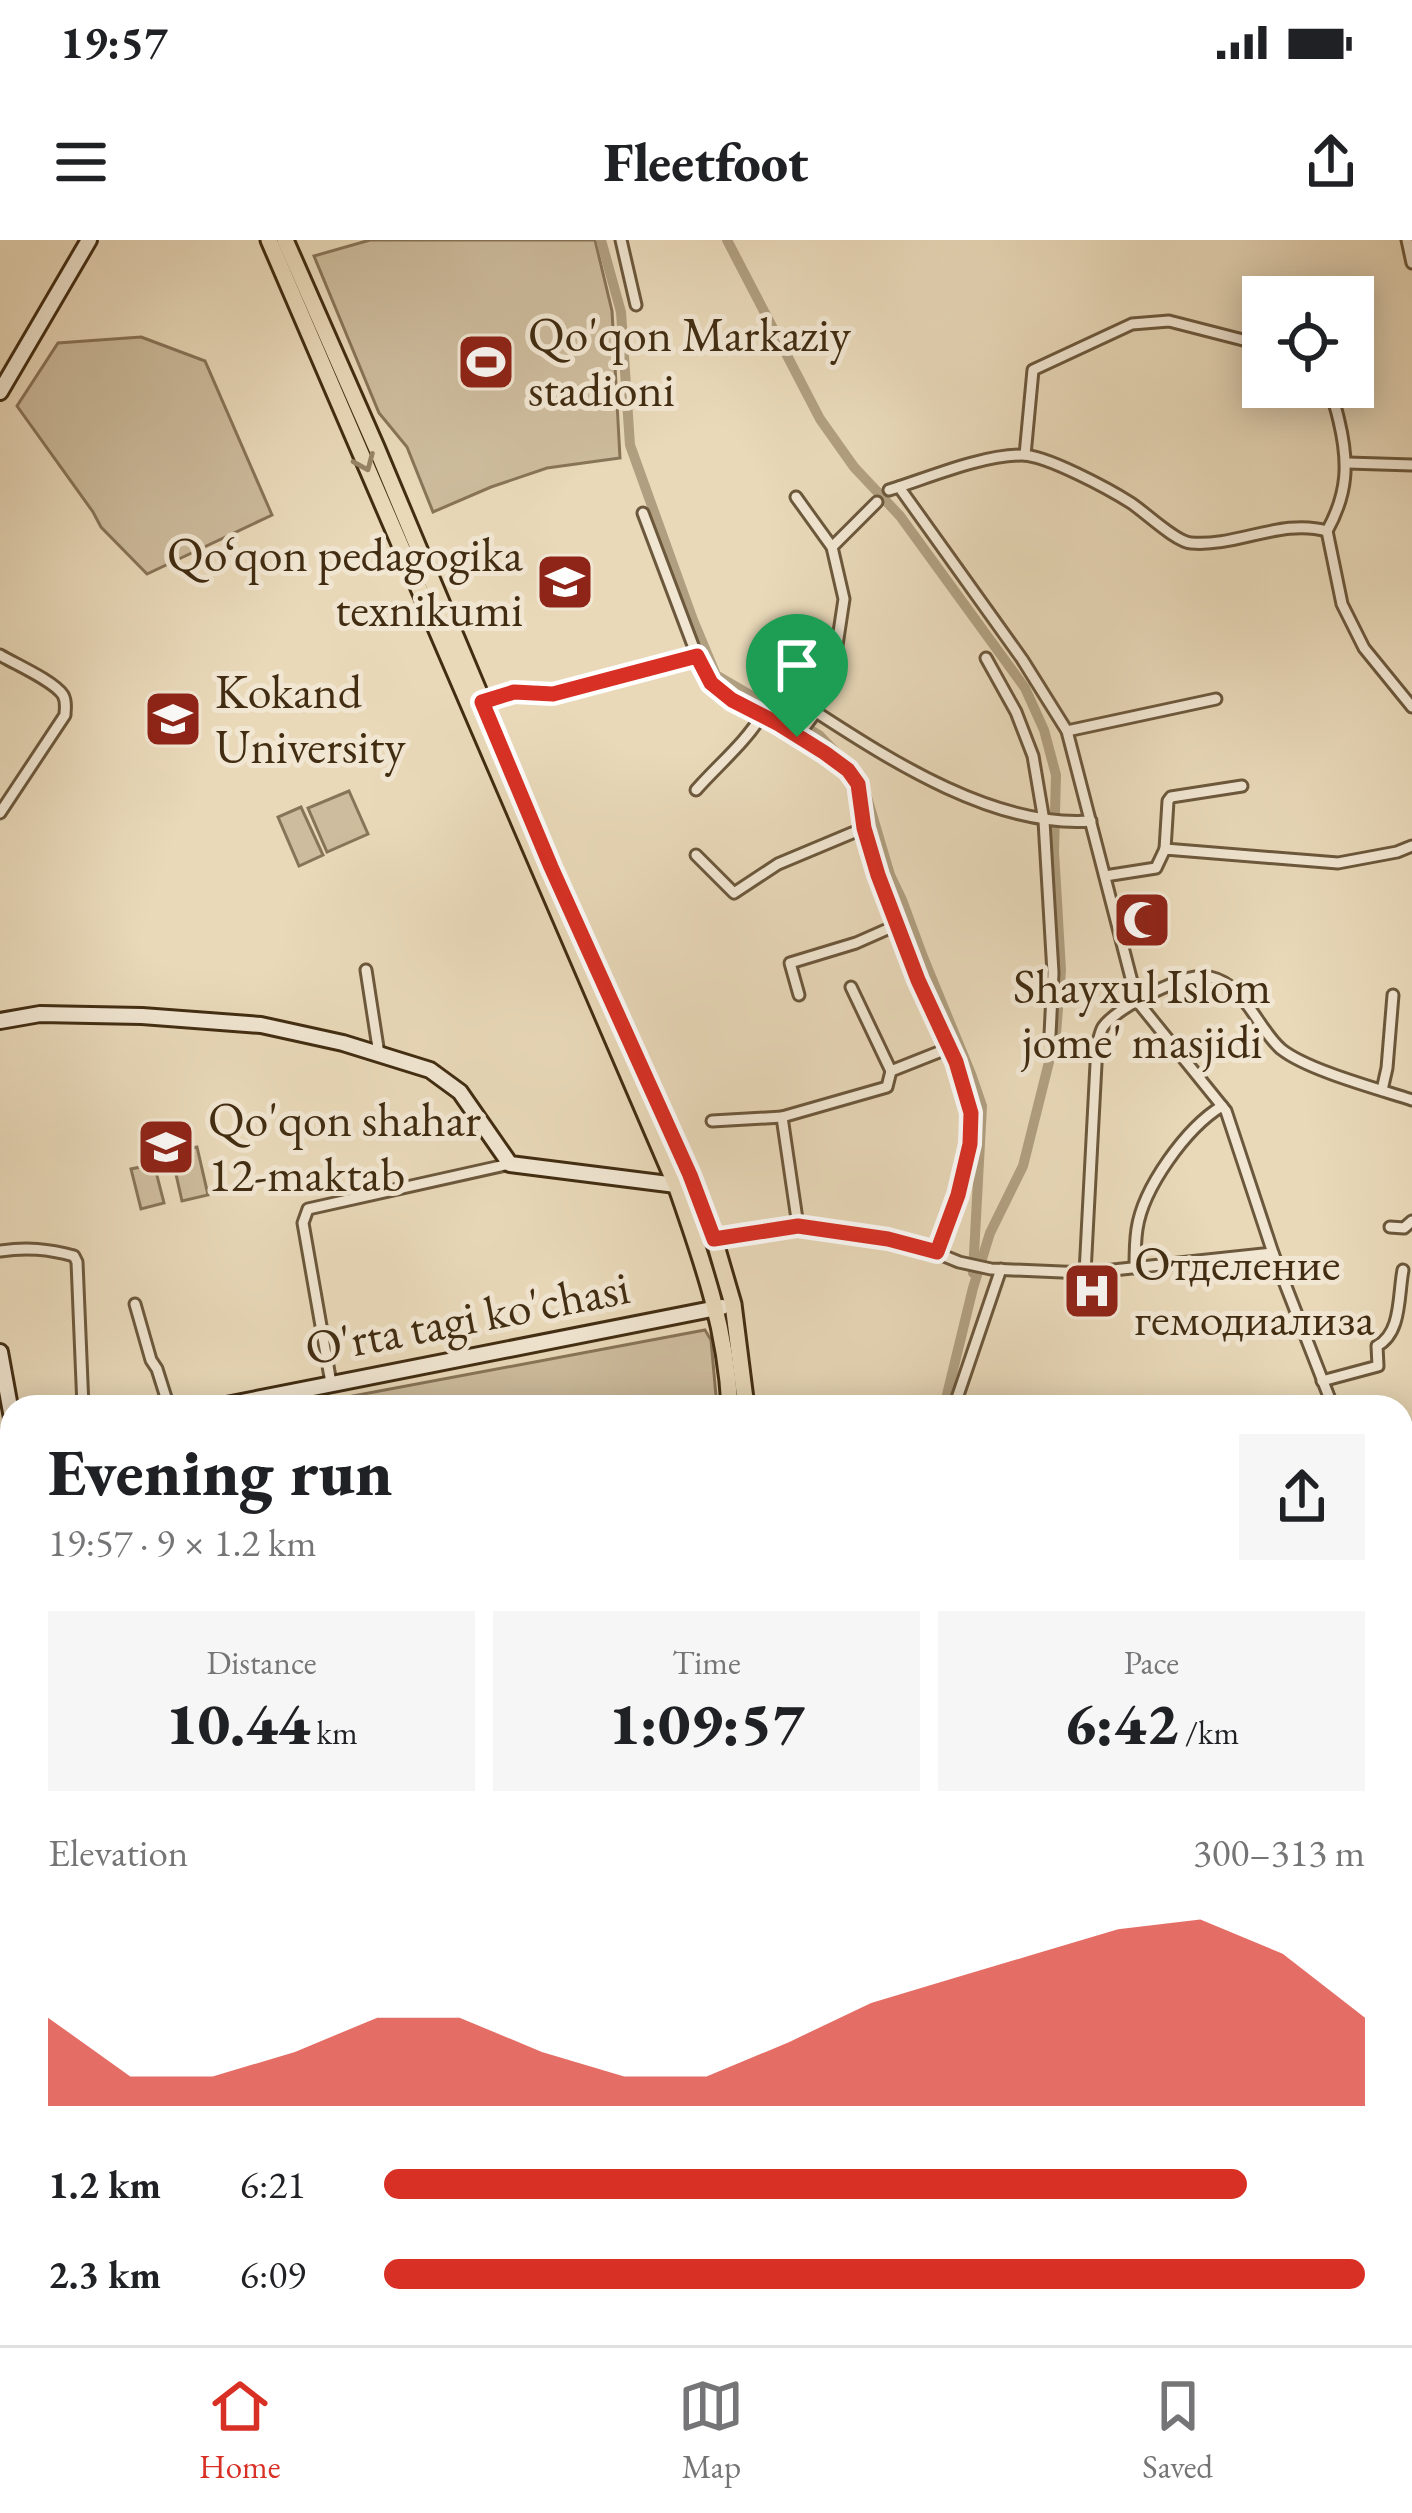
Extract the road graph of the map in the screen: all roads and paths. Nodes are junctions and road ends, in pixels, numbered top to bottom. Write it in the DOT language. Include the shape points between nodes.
graph roads {
  1 [pos="89,240"];
  2 [pos="269,240"];
  3 [pos="285,240"];
  4 [pos="621,240"];
  5 [pos="1407,240"];
  6 [pos="1412,263"];
  7 [pos="636,305"];
  8 [pos="1242,340"];
  9 [pos="0,392"];
  10 [pos="1336,408"];
  11 [pos="1025,454"];
  12 [pos="1348,463"];
  13 [pos="1412,466"];
  14 [pos="796,496"];
  15 [pos="877,502"];
  16 [pos="643,513"];
  17 [pos="1327,531"];
  18 [pos="832,547"];
  19 [pos="0,656"];
  20 [pos="697,656"];
  21 [pos="986,658"];
  22 [pos="1216,699"];
  23 [pos="482,702"];
  24 [pos="1412,707"];
  25 [pos="762,715"];
  26 [pos="814,715"];
  27 [pos="1067,731"];
  28 [pos="799,734"];
  29 [pos="1242,786"];
  30 [pos="696,790"];
  31 [pos="0,813"];
  32 [pos="1091,820"];
  33 [pos="1044,821"];
  34 [pos="864,828"];
  35 [pos="1412,846"];
  36 [pos="1165,849"];
  37 [pos="696,856"];
  38 [pos="1105,876"];
  39 [pos="898,924"];
  40 [pos="366,970"];
  41 [pos="851,987"];
  42 [pos="799,994"];
  43 [pos="1393,995"];
  44 [pos="1137,1001"];
  45 [pos="0,1021"];
  46 [pos="1050,1035"];
  47 [pos="949,1048"];
  48 [pos="379,1054"];
  49 [pos="891,1071"];
  50 [pos="1382,1090"];
  51 [pos="1412,1100"];
  52 [pos="1222,1106"];
  53 [pos="782,1117"];
  54 [pos="712,1121"];
  55 [pos="510,1164"];
  56 [pos="676,1185"];
  57 [pos="1412,1221"];
  58 [pos="798,1226"];
  59 [pos="1390,1227"];
  60 [pos="714,1239"];
  61 [pos="0,1252"];
  62 [pos="937,1252"];
  63 [pos="1273,1253"];
  64 [pos="1135,1268"];
  65 [pos="996,1269"];
  66 [pos="1403,1270"];
  67 [pos="1085,1273"];
  68 [pos="135,1304"];
  69 [pos="725,1306"];
  70 [pos="0,1352"];
  71 [pos="1322,1381"];
  72 [pos="331,1383"];
  73 [pos="7,1395"];
  74 [pos="83,1395"];
  75 [pos="165,1395"];
  76 [pos="274,1395"];
  77 [pos="729,1395"];
  78 [pos="744,1395"];
  79 [pos="958,1395"];
  80 [pos="1328,1395"];
  1 -- 9 [label="main road"];
  2 -- 56 [label="main road, one-way"];
  3 -- 23 [label="main road"];
  4 -- 7 [label="street"];
  5 -- 6 [label="street"];
  8 -- 11 [label="street" via="1168,321 1132,324 1033,370"];
  10 -- 12 [label="street"];
  11 -- 17 [label="street" via="1128,501 1185,543 1306,525"];
  11 -- 27 [label="street" via="894,488"];
  12 -- 13 [label="street"];
  12 -- 17 [label="street"];
  14 -- 18 [label="street"];
  15 -- 18 [label="street"];
  16 -- 20 [label="street"];
  17 -- 24 [label="street" via="1342,604 1364,648"];
  18 -- 26 [label="street" via="844,599"];
  19 -- 31 [label="street" via="52,686 66,707"];
  20 -- 23 [label="street" via="553,694 514,692"];
  20 -- 25 [label="street" via="711,683"];
  21 -- 33 [label="street" via="1033,756"];
  22 -- 27 [label="street"];
  23 -- 60 [label="main road"];
  25 -- 28 [label="street"];
  25 -- 30 [label="street"];
  26 -- 28 [label="street"];
  26 -- 33 [label="street" via="935,781"];
  27 -- 32 [label="street"];
  28 -- 34 [label="street" via="858,784"];
  29 -- 36 [label="street" via="1172,797"];
  32 -- 33 [label="street"];
  32 -- 38 [label="street"];
  33 -- 46 [label="street"];
  34 -- 37 [label="street" via="778,864 734,893"];
  34 -- 39 [label="street"];
  35 -- 36 [label="street" via="1338,863"];
  36 -- 38 [label="street" via="1156,868"];
  38 -- 44 [label="street"];
  39 -- 42 [label="street" via="790,963"];
  39 -- 47 [label="street"];
  40 -- 48 [label="street"];
  41 -- 49 [label="street"];
  43 -- 50 [label="street"];
  44 -- 50 [label="street" via="1193,975 1226,982 1281,1049"];
  44 -- 52 [label="street"];
  44 -- 67 [label="street" via="1104,1024 1097,1045"];
  45 -- 48 [label="main road" via="40,1013 261,1025"];
  47 -- 49 [label="street"];
  47 -- 62 [label="street" via="971,1113 970,1144"];
  48 -- 55 [label="main road" via="430,1070 460,1092"];
  49 -- 53 [label="street" via="887,1088"];
  50 -- 51 [label="street"];
  52 -- 63 [label="street"];
  52 -- 64 [label="street" via="1168,1160 1137,1225"];
  53 -- 54 [label="street"];
  53 -- 58 [label="street"];
  55 -- 56 [label="main road"];
  55 -- 72 [label="street" via="308,1209 303,1223"];
  56 -- 69 [label="main road"];
  57 -- 59 [label="street"];
  58 -- 60 [label="street"];
  58 -- 62 [label="street"];
  60 -- 69 [label="main road"];
  61 -- 74 [label="street" via="74,1256"];
  62 -- 65 [label="street"];
  63 -- 64 [label="street"];
  63 -- 71 [label="street"];
  64 -- 67 [label="street"];
  65 -- 67 [label="street"];
  65 -- 79 [label="street"];
  66 -- 71 [label="street" via="1395,1326 1377,1346 1378,1366"];
  68 -- 75 [label="street"];
  69 -- 72 [label="main road, O'rta tagi ko'chasi"];
  69 -- 77 [label="main road"];
  69 -- 78 [label="main road"];
  70 -- 73 [label="main road"];
  71 -- 80 [label="street"];
  72 -- 76 [label="main road, O'rta tagi ko'chasi"];
}
